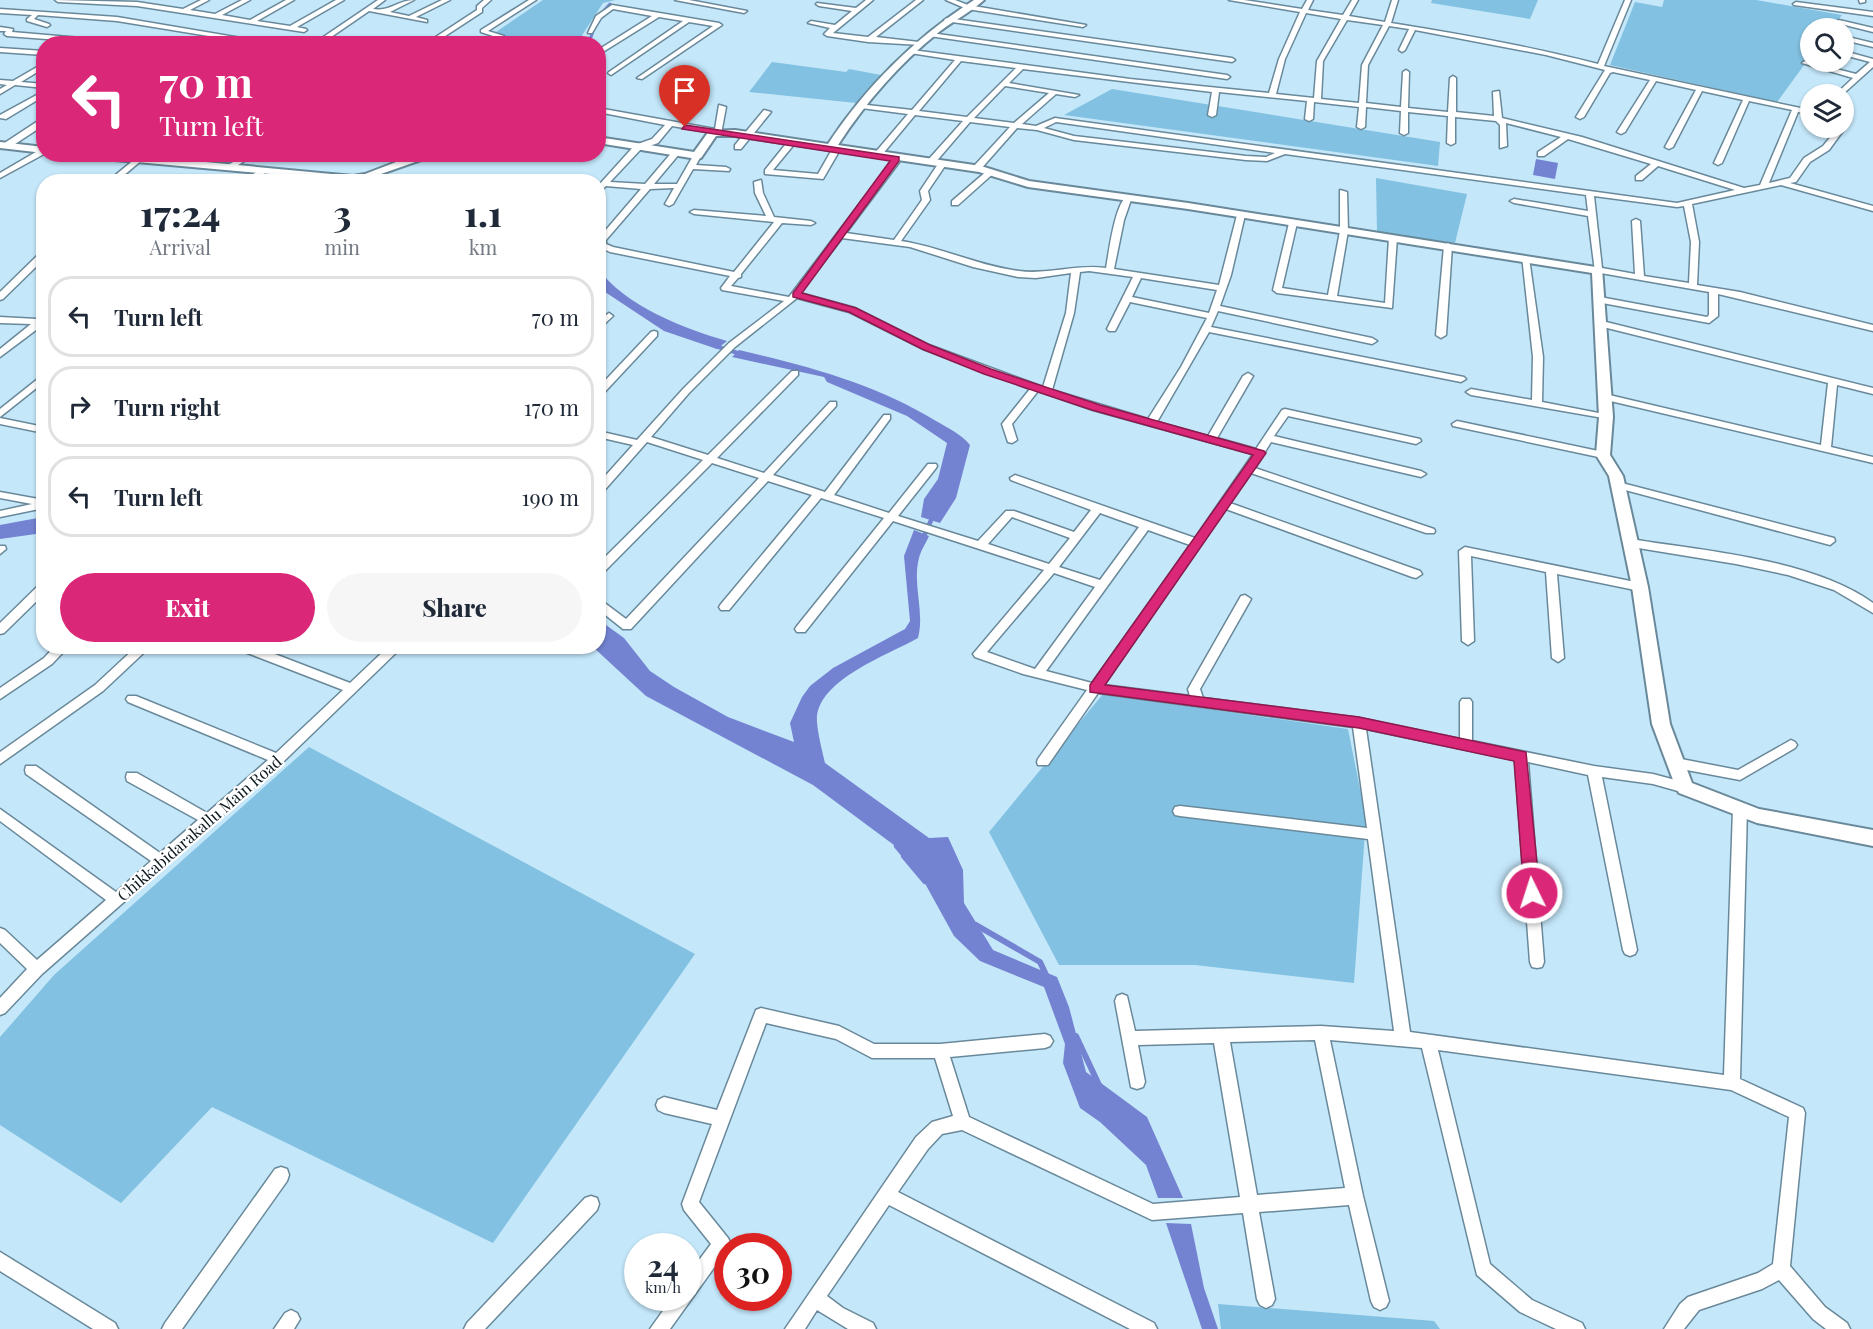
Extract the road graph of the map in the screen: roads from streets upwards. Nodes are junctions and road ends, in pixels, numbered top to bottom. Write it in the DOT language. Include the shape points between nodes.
graph roads {
  1 [pos="58,0"];
  2 [pos="206,0"];
  3 [pos="247,0"];
  4 [pos="291,0"];
  5 [pos="341,0"];
  6 [pos="382,0"];
  7 [pos="411,0"];
  8 [pos="447,0"];
  9 [pos="488,0"];
  10 [pos="533,0"];
  11 [pos="637,0"];
  12 [pos="678,0"];
  13 [pos="870,0"];
  14 [pos="921,0"];
  15 [pos="949,0"];
  16 [pos="980,0"];
  17 [pos="1232,0"];
  18 [pos="1310,0"];
  19 [pos="1355,0"];
  20 [pos="1395,0"];
  21 [pos="1628,0"];
  22 [pos="138,2"];
  23 [pos="1267,3"];
  24 [pos="819,4"];
  25 [pos="1797,4"];
  26 [pos="968,8"];
  27 [pos="366,9"];
  28 [pos="624,9"];
  29 [pos="186,10"];
  30 [pos="744,10"];
  31 [pos="857,10"];
  32 [pos="0,11"];
  33 [pos="1304,11"];
  34 [pos="383,13"];
  35 [pos="39,14"];
  36 [pos="1873,14"];
  37 [pos="218,15"];
  38 [pos="657,15"];
  39 [pos="408,18"];
  40 [pos="1347,18"];
  41 [pos="688,20"];
  42 [pos="948,20"];
  43 [pos="130,21"];
  44 [pos="252,21"];
  45 [pos="424,21"];
  46 [pos="811,23"];
  47 [pos="1387,24"];
  48 [pos="47,25"];
  49 [pos="1083,25"];
  50 [pos="1854,26"];
  51 [pos="292,27"];
  52 [pos="836,27"];
  53 [pos="1413,28"];
  54 [pos="0,29"];
  55 [pos="304,30"];
  56 [pos="1873,30"];
  57 [pos="590,32"];
  58 [pos="931,35"];
  59 [pos="36,36"];
  60 [pos="125,36"];
  61 [pos="223,36"];
  62 [pos="327,36"];
  63 [pos="441,36"];
  64 [pos="499,36"];
  65 [pos="868,40"];
  66 [pos="1854,40"];
  67 [pos="1873,45"];
  68 [pos="606,48"];
  69 [pos="915,48"];
  70 [pos="0,50"];
  71 [pos="1402,50"];
  72 [pos="36,52"];
  73 [pos="1854,56"];
  74 [pos="960,58"];
  75 [pos="1232,60"];
  76 [pos="1873,62"];
  77 [pos="1022,66"];
  78 [pos="1600,67"];
  79 [pos="36,69"];
  80 [pos="1612,70"];
  81 [pos="1406,72"];
  82 [pos="1839,72"];
  83 [pos="611,73"];
  84 [pos="1227,77"];
  85 [pos="1858,77"];
  86 [pos="640,78"];
  87 [pos="1453,78"];
  88 [pos="1654,78"];
  89 [pos="0,82"];
  90 [pos="15,83"];
  91 [pos="1003,84"];
  92 [pos="1850,84"];
  93 [pos="36,85"];
  94 [pos="1700,88"];
  95 [pos="1216,91"];
  96 [pos="0,92"];
  97 [pos="1054,92"];
  98 [pos="1497,92"];
  99 [pos="1075,96"];
  100 [pos="1272,97"];
  101 [pos="36,98"];
  102 [pos="1747,98"];
  103 [pos="1314,101"];
  104 [pos="861,106"];
  105 [pos="1362,106"];
  106 [pos="723,107"];
  107 [pos="1796,109"];
  108 [pos="1407,110"];
  109 [pos="1800,110"];
  110 [pos="606,112"];
  111 [pos="767,112"];
  112 [pos="914,113"];
  113 [pos="1212,115"];
  114 [pos="1451,115"];
  115 [pos="3,117"];
  116 [pos="1581,117"];
  117 [pos="1309,119"];
  118 [pos="1498,119"];
  119 [pos="968,120"];
  120 [pos="669,125"];
  121 [pos="1016,125"];
  122 [pos="36,126"];
  123 [pos="1361,127"];
  124 [pos="1037,128"];
  125 [pos="718,132"];
  126 [pos="1621,132"];
  127 [pos="1404,133"];
  128 [pos="750,135"];
  129 [pos="1567,136"];
  130 [pos="1834,138"];
  131 [pos="606,141"];
  132 [pos="792,142"];
  133 [pos="1451,143"];
  134 [pos="3,145"];
  135 [pos="1503,146"];
  136 [pos="638,147"];
  137 [pos="738,147"];
  138 [pos="1669,147"];
  139 [pos="36,148"];
  140 [pos="834,148"];
  141 [pos="1284,152"];
  142 [pos="36,153"];
  143 [pos="676,153"];
  144 [pos="878,154"];
  145 [pos="1541,154"];
  146 [pos="697,156"];
  147 [pos="893,157"];
  148 [pos="136,162"];
  149 [pos="180,162"];
  150 [pos="238,162"];
  151 [pos="405,162"];
  152 [pos="937,163"];
  153 [pos="1718,163"];
  154 [pos="1656,164"];
  155 [pos="229,167"];
  156 [pos="692,167"];
  157 [pos="977,168"];
  158 [pos="726,169"];
  159 [pos="265,170"];
  160 [pos="991,172"];
  161 [pos="121,174"];
  162 [pos="259,174"];
  163 [pos="285,174"];
  164 [pos="372,174"];
  165 [pos="0,176"];
  166 [pos="1639,177"];
  167 [pos="758,182"];
  168 [pos="1780,183"];
  169 [pos="606,184"];
  170 [pos="651,186"];
  171 [pos="680,186"];
  172 [pos="1763,187"];
  173 [pos="1744,191"];
  174 [pos="1343,192"];
  175 [pos="1590,193"];
  176 [pos="1128,197"];
  177 [pos="1514,201"];
  178 [pos="955,203"];
  179 [pos="669,204"];
  180 [pos="1688,204"];
  181 [pos="1873,209"];
  182 [pos="694,212"];
  183 [pos="1592,214"];
  184 [pos="1241,215"];
  185 [pos="770,217"];
  186 [pos="781,219"];
  187 [pos="1636,221"];
  188 [pos="811,223"];
  189 [pos="1293,223"];
  190 [pos="1344,231"];
  191 [pos="841,235"];
  192 [pos="606,236"];
  193 [pos="1393,238"];
  194 [pos="896,243"];
  195 [pos="1448,246"];
  196 [pos="606,247"];
  197 [pos="1525,258"];
  198 [pos="36,262"];
  199 [pos="1076,269"];
  200 [pos="1110,270"];
  201 [pos="1598,270"];
  202 [pos="1139,274"];
  203 [pos="738,275"];
  204 [pos="1641,277"];
  205 [pos="1693,286"];
  206 [pos="1222,288"];
  207 [pos="1713,290"];
  208 [pos="0,297"];
  209 [pos="1332,297"];
  210 [pos="794,298"];
  211 [pos="1126,299"];
  212 [pos="1600,300"];
  213 [pos="1213,312"];
  214 [pos="609,316"];
  215 [pos="606,319"];
  216 [pos="0,320"];
  217 [pos="36,321"];
  218 [pos="1602,324"];
  219 [pos="36,326"];
  220 [pos="1112,328"];
  221 [pos="1873,328"];
  222 [pos="1205,330"];
  223 [pos="654,334"];
  224 [pos="1441,335"];
  225 [pos="1372,340"];
  226 [pos="0,354"];
  227 [pos="795,373"];
  228 [pos="1248,376"];
  229 [pos="1461,378"];
  230 [pos="1833,382"];
  231 [pos="36,384"];
  232 [pos="606,385"];
  233 [pos="1036,387"];
  234 [pos="1047,391"];
  235 [pos="1873,391"];
  236 [pos="1471,392"];
  237 [pos="1605,397"];
  238 [pos="832,404"];
  239 [pos="1537,404"];
  240 [pos="0,414"];
  241 [pos="886,417"];
  242 [pos="1606,417"];
  243 [pos="0,421"];
  244 [pos="1151,423"];
  245 [pos="1457,424"];
  246 [pos="36,428"];
  247 [pos="606,435"];
  248 [pos="1268,438"];
  249 [pos="1211,439"];
  250 [pos="1012,440"];
  251 [pos="642,441"];
  252 [pos="1416,441"];
  253 [pos="1826,449"];
  254 [pos="1260,453"];
  255 [pos="1603,455"];
  256 [pos="711,459"];
  257 [pos="1873,460"];
  258 [pos="932,466"];
  259 [pos="1249,469"];
  260 [pos="1420,474"];
  261 [pos="767,478"];
  262 [pos="1015,478"];
  263 [pos="606,482"];
  264 [pos="1618,484"];
  265 [pos="823,495"];
  266 [pos="1,496"];
  267 [pos="36,503"];
  268 [pos="1224,505"];
  269 [pos="36,506"];
  270 [pos="1098,509"];
  271 [pos="0,514"];
  272 [pos="891,518"];
  273 [pos="1146,525"];
  274 [pos="1430,531"];
  275 [pos="1077,537"];
  276 [pos="1830,541"];
  277 [pos="1197,543"];
  278 [pos="1630,543"];
  279 [pos="981,545"];
  280 [pos="606,563"];
  281 [pos="1053,567"];
  282 [pos="1551,568"];
  283 [pos="1416,574"];
  284 [pos="1100,584"];
  285 [pos="1640,587"];
  286 [pos="36,595"];
  287 [pos="1245,599"];
  288 [pos="725,607"];
  289 [pos="606,609"];
  290 [pos="1873,609"];
  291 [pos="801,629"];
  292 [pos="0,630"];
  293 [pos="1468,641"];
  294 [pos="55,654"];
  295 [pos="136,654"];
  296 [pos="262,654"];
  297 [pos="389,654"];
  298 [pos="1558,658"];
  299 [pos="1038,674"];
  300 [pos="1095,688"];
  301 [pos="352,689"];
  302 [pos="0,694"];
  303 [pos="132,699"];
  304 [pos="1198,702"];
  305 [pos="1466,702"];
  306 [pos="1359,723"];
  307 [pos="1466,745"];
  308 [pos="1791,745"];
  309 [pos="1521,756"];
  310 [pos="0,759"];
  311 [pos="278,759"];
  312 [pos="1043,762"];
  313 [pos="1676,763"];
  314 [pos="31,770"];
  315 [pos="1594,771"];
  316 [pos="132,777"];
  317 [pos="1685,788"];
  318 [pos="1740,809"];
  319 [pos="1180,811"];
  320 [pos="0,814"];
  321 [pos="209,820"];
  322 [pos="1375,834"];
  323 [pos="1873,838"];
  324 [pos="161,861"];
  325 [pos="117,900"];
  326 [pos="0,934"];
  327 [pos="1630,950"];
  328 [pos="1537,962"];
  329 [pos="37,969"];
  330 [pos="1122,1001"];
  331 [pos="0,1008"];
  332 [pos="1321,1033"];
  333 [pos="1221,1037"];
  334 [pos="1129,1038"];
  335 [pos="1403,1038"];
  336 [pos="1045,1041"];
  337 [pos="1428,1042"];
  338 [pos="940,1051"];
  339 [pos="1137,1082"];
  340 [pos="1732,1083"];
  341 [pos="664,1105"];
  342 [pos="723,1119"];
  343 [pos="963,1122"];
  344 [pos="281,1175"];
  345 [pos="887,1195"];
  346 [pos="1355,1196"];
  347 [pos="591,1204"];
  348 [pos="1249,1205"];
  349 [pos="0,1261"];
  350 [pos="1781,1269"];
  351 [pos="702,1272"];
  352 [pos="816,1298"];
  353 [pos="1266,1299"];
  354 [pos="1380,1301"];
  355 [pos="672,1311"];
  356 [pos="110,1329"];
  357 [pos="171,1329"];
  358 [pos="472,1329"];
  359 [pos="659,1329"];
  360 [pos="794,1329"];
  361 [pos="867,1329"];
  362 [pos="1148,1329"];
  363 [pos="1576,1329"];
  364 [pos="1673,1329"];
  365 [pos="1841,1329"];
  1 -- 22 [label="street"];
  2 -- 29 [label="street"];
  3 -- 37 [label="street"];
  4 -- 44 [label="street"];
  5 -- 51 [label="street"];
  6 -- 27 [label="street"];
  7 -- 34 [label="street"];
  8 -- 39 [label="street"];
  9 -- 63 [label="street" via="479,7 480,11"];
  10 -- 64 [label="street" via="483,31"];
  11 -- 28 [label="street"];
  12 -- 30 [label="street"];
  13 -- 31 [label="street"];
  14 -- 65 [label="street"];
  15 -- 26 [label="street"];
  16 -- 26 [label="street"];
  17 -- 23 [label="street"];
  18 -- 33 [label="street"];
  19 -- 40 [label="street"];
  20 -- 47 [label="street"];
  21 -- 78 [label="street"];
  22 -- 29 [label="street"];
  22 -- 43 [label="street"];
  23 -- 33 [label="street"];
  24 -- 31 [label="street"];
  25 -- 36 [label="street"];
  26 -- 42 [label="street"];
  26 -- 49 [label="street"];
  27 -- 34 [label="street"];
  27 -- 62 [label="street"];
  28 -- 38 [label="street"];
  28 -- 57 [label="street" via="612,7 598,17"];
  29 -- 37 [label="street"];
  31 -- 52 [label="street"];
  32 -- 35 [label="street"];
  33 -- 40 [label="street"];
  33 -- 100 [label="street" via="1277,69"];
  34 -- 39 [label="street"];
  35 -- 43 [label="street"];
  35 -- 48 [label="street" via="29,20"];
  37 -- 44 [label="street"];
  38 -- 41 [label="street"];
  38 -- 68 [label="street"];
  39 -- 45 [label="street"];
  40 -- 47 [label="street"];
  40 -- 103 [label="street" via="1320,60"];
  41 -- 83 [label="street"];
  41 -- 86 [label="street" via="719,25"];
  42 -- 58 [label="street"];
  42 -- 75 [label="street"];
  43 -- 60 [label="street"];
  43 -- 61 [label="street"];
  44 -- 51 [label="street"];
  46 -- 52 [label="street"];
  47 -- 53 [label="street"];
  47 -- 105 [label="street" via="1365,65"];
  50 -- 56 [label="street"];
  51 -- 55 [label="street"];
  52 -- 65 [label="street" via="827,34"];
  53 -- 71 [label="street"];
  53 -- 78 [label="street"];
  54 -- 59 [label="street" via="11,30 7,34"];
  58 -- 69 [label="street"];
  58 -- 84 [label="street"];
  65 -- 69 [label="street"];
  66 -- 67 [label="street"];
  69 -- 74 [label="street"];
  69 -- 104 [label="street"];
  70 -- 72 [label="street"];
  73 -- 76 [label="street"];
  74 -- 77 [label="street"];
  74 -- 112 [label="street"];
  76 -- 85 [label="street"];
  77 -- 91 [label="street"];
  77 -- 95 [label="street"];
  78 -- 80 [label="street"];
  79 -- 90 [label="street"];
  80 -- 88 [label="street"];
  80 -- 116 [label="street" via="1607,72"];
  81 -- 108 [label="street"];
  82 -- 85 [label="street"];
  85 -- 92 [label="street"];
  87 -- 114 [label="street"];
  88 -- 94 [label="street"];
  88 -- 126 [label="street"];
  89 -- 90 [label="street"];
  90 -- 93 [label="street"];
  90 -- 96 [label="street"];
  91 -- 97 [label="street"];
  91 -- 119 [label="street"];
  94 -- 102 [label="street"];
  94 -- 138 [label="street"];
  95 -- 100 [label="street"];
  95 -- 113 [label="street"];
  97 -- 99 [label="street"];
  97 -- 121 [label="street"];
  98 -- 118 [label="street"];
  100 -- 103 [label="street"];
  101 -- 115 [label="street"];
  102 -- 107 [label="street"];
  102 -- 153 [label="street"];
  103 -- 105 [label="street"];
  103 -- 117 [label="street"];
  104 -- 112 [label="street"];
  104 -- 140 [label="street"];
  105 -- 108 [label="street"];
  105 -- 123 [label="street"];
  106 -- 125 [label="street"];
  107 -- 109 [label="street"];
  107 -- 172 [label="street"];
  108 -- 114 [label="street"];
  108 -- 127 [label="street"];
  110 -- 120 [label="street"];
  111 -- 128 [label="street"];
  112 -- 119 [label="street"];
  112 -- 144 [label="street"];
  114 -- 118 [label="street"];
  114 -- 133 [label="street"];
  118 -- 129 [label="street"];
  118 -- 135 [label="street" via="1504,125"];
  119 -- 121 [label="street"];
  119 -- 152 [label="street"];
  120 -- 125 [label="street"];
  120 -- 136 [label="street" via="655,141"];
  121 -- 124 [label="street"];
  121 -- 157 [label="street"];
  122 -- 134 [label="street"];
  124 -- 141 [label="street" via="1055,120"];
  124 -- 141 [label="street" via="1074,138 1246,162"];
  125 -- 128 [label="street"];
  125 -- 146 [label="street"];
  128 -- 132 [label="street"];
  128 -- 137 [label="street"];
  129 -- 145 [label="street"];
  129 -- 154 [label="street"];
  130 -- 168 [label="street" via="1807,160 1793,180"];
  131 -- 136 [label="street"];
  132 -- 140 [label="street"];
  132 -- 140 [label="street" via="768,172 820,177"];
  134 -- 139 [label="street"];
  136 -- 143 [label="street"];
  136 -- 169 [label="street"];
  140 -- 144 [label="street"];
  141 -- 175 [label="street"];
  142 -- 165 [label="street"];
  143 -- 146 [label="street"];
  143 -- 170 [label="street"];
  144 -- 147 [label="street"];
  146 -- 156 [label="street"];
  147 -- 152 [label="street"];
  147 -- 191 [label="street" via="896,161"];
  148 -- 161 [label="street"];
  149 -- 155 [label="street"];
  150 -- 155 [label="street"];
  151 -- 164 [label="street"];
  152 -- 157 [label="street"];
  152 -- 194 [label="street" via="924,191 926,200"];
  154 -- 166 [label="street"];
  154 -- 173 [label="street"];
  155 -- 159 [label="street"];
  156 -- 158 [label="street"];
  156 -- 171 [label="street"];
  157 -- 160 [label="street"];
  159 -- 162 [label="street"];
  159 -- 163 [label="street"];
  160 -- 176 [label="street" via="1028,184"];
  160 -- 178 [label="street"];
  167 -- 185 [label="street"];
  168 -- 172 [label="street"];
  168 -- 181 [label="street"];
  169 -- 170 [label="street"];
  170 -- 171 [label="street"];
  170 -- 192 [label="street"];
  171 -- 179 [label="street"];
  172 -- 173 [label="street"];
  173 -- 180 [label="street"];
  174 -- 190 [label="street"];
  175 -- 180 [label="street"];
  175 -- 183 [label="street"];
  176 -- 184 [label="street"];
  176 -- 200 [label="street"];
  177 -- 183 [label="street"];
  180 -- 205 [label="street" via="1695,242"];
  182 -- 185 [label="street"];
  183 -- 201 [label="street"];
  184 -- 189 [label="street"];
  184 -- 206 [label="street"];
  185 -- 186 [label="street"];
  186 -- 188 [label="street"];
  186 -- 203 [label="street"];
  187 -- 204 [label="street"];
  189 -- 190 [label="street"];
  189 -- 209 [label="street" via="1277,290"];
  190 -- 193 [label="street"];
  190 -- 209 [label="street"];
  191 -- 194 [label="street"];
  191 -- 210 [label="street"];
  193 -- 195 [label="street"];
  193 -- 209 [label="street" via="1389,306"];
  194 -- 199 [label="street" via="1018,274"];
  195 -- 197 [label="street"];
  195 -- 224 [label="street"];
  196 -- 203 [label="street"];
  197 -- 201 [label="street"];
  197 -- 239 [label="street" via="1538,357"];
  198 -- 208 [label="street"];
  199 -- 200 [label="street"];
  199 -- 234 [label="street" via="1070,313"];
  200 -- 202 [label="street"];
  201 -- 204 [label="street"];
  201 -- 212 [label="street"];
  202 -- 206 [label="street"];
  202 -- 211 [label="street"];
  203 -- 210 [label="street" via="726,288"];
  204 -- 205 [label="street"];
  205 -- 207 [label="street"];
  206 -- 213 [label="street"];
  207 -- 212 [label="street" via="1714,316 1709,320"];
  207 -- 221 [label="street"];
  210 -- 233 [label="street" via="852,310 926,347"];
  210 -- 251 [label="street" via="729,348"];
  211 -- 213 [label="street"];
  211 -- 220 [label="street"];
  212 -- 218 [label="street"];
  213 -- 222 [label="street"];
  213 -- 225 [label="street"];
  214 -- 215 [label="street"];
  216 -- 217 [label="street"];
  218 -- 230 [label="street"];
  218 -- 237 [label="street"];
  219 -- 226 [label="street"];
  222 -- 229 [label="street"];
  222 -- 244 [label="street"];
  223 -- 232 [label="street"];
  227 -- 256 [label="street"];
  228 -- 249 [label="street"];
  230 -- 235 [label="street"];
  230 -- 253 [label="street"];
  231 -- 240 [label="street"];
  233 -- 234 [label="street"];
  233 -- 250 [label="street" via="1007,424"];
  234 -- 244 [label="street"];
  236 -- 239 [label="street"];
  237 -- 242 [label="street"];
  237 -- 253 [label="street"];
  238 -- 261 [label="street"];
  239 -- 242 [label="street"];
  241 -- 265 [label="street"];
  242 -- 255 [label="street"];
  243 -- 246 [label="street"];
  244 -- 249 [label="street"];
  245 -- 255 [label="street"];
  247 -- 251 [label="street"];
  248 -- 252 [label="street" via="1285,412"];
  248 -- 254 [label="street"];
  248 -- 260 [label="street"];
  249 -- 254 [label="street"];
  251 -- 256 [label="street"];
  251 -- 263 [label="street"];
  253 -- 257 [label="street"];
  254 -- 259 [label="street"];
  255 -- 264 [label="street"];
  256 -- 261 [label="street"];
  256 -- 280 [label="street"];
  258 -- 272 [label="street"];
  259 -- 268 [label="street"];
  259 -- 274 [label="street"];
  261 -- 265 [label="street"];
  261 -- 289 [label="street" via="627,626"];
  262 -- 270 [label="street"];
  264 -- 276 [label="street"];
  264 -- 278 [label="street"];
  265 -- 272 [label="street"];
  265 -- 288 [label="street"];
  266 -- 267 [label="street"];
  268 -- 277 [label="street"];
  268 -- 283 [label="street"];
  269 -- 271 [label="street"];
  270 -- 273 [label="street"];
  270 -- 275 [label="street"];
  272 -- 279 [label="street"];
  272 -- 291 [label="street"];
  273 -- 277 [label="street"];
  273 -- 284 [label="street"];
  275 -- 279 [label="street" via="1010,513"];
  275 -- 281 [label="street"];
  277 -- 300 [label="street"];
  278 -- 285 [label="street"];
  278 -- 290 [label="street" via="1806,577 1840,588"];
  279 -- 281 [label="street"];
  281 -- 284 [label="street"];
  281 -- 299 [label="street" via="979,654"];
  282 -- 285 [label="street"];
  282 -- 293 [label="street" via="1465,551"];
  282 -- 298 [label="street"];
  284 -- 299 [label="street"];
  285 -- 313 [label="street" via="1661,724"];
  286 -- 292 [label="street"];
  287 -- 304 [label="street" via="1194,689"];
  294 -- 302 [label="street"];
  295 -- 310 [label="street" via="90,694"];
  296 -- 301 [label="street"];
  297 -- 301 [label="street, Chikkabidarakallu Main Road"];
  299 -- 300 [label="street"];
  300 -- 304 [label="street"];
  300 -- 312 [label="street"];
  301 -- 311 [label="street, Chikkabidarakallu Main Road"];
  303 -- 311 [label="street"];
  304 -- 306 [label="street"];
  305 -- 307 [label="street"];
  306 -- 307 [label="street"];
  306 -- 322 [label="street"];
  307 -- 309 [label="street"];
  308 -- 313 [label="street" via="1740,776"];
  309 -- 315 [label="street"];
  309 -- 328 [label="street"];
  311 -- 321 [label="street, Chikkabidarakallu Main Road"];
  313 -- 317 [label="street"];
  314 -- 324 [label="street"];
  315 -- 317 [label="street"];
  315 -- 327 [label="street"];
  316 -- 321 [label="street"];
  317 -- 318 [label="street"];
  318 -- 323 [label="street" via="1757,816"];
  318 -- 340 [label="street"];
  319 -- 322 [label="street"];
  320 -- 325 [label="street"];
  321 -- 324 [label="street, Chikkabidarakallu Main Road"];
  322 -- 335 [label="street"];
  324 -- 325 [label="street, Chikkabidarakallu Main Road"];
  325 -- 329 [label="street, Chikkabidarakallu Main Road"];
  326 -- 329 [label="street"];
  329 -- 331 [label="street, Chikkabidarakallu Main Road"];
  330 -- 334 [label="street"];
  332 -- 333 [label="street"];
  332 -- 335 [label="street"];
  332 -- 346 [label="street"];
  333 -- 334 [label="street"];
  333 -- 348 [label="street"];
  334 -- 339 [label="street"];
  335 -- 337 [label="street"];
  336 -- 338 [label="street"];
  337 -- 340 [label="street"];
  337 -- 363 [label="street" via="1483,1269 1526,1306"];
  338 -- 342 [label="street" via="872,1051 839,1033 761,1015"];
  338 -- 343 [label="street"];
  340 -- 350 [label="street" via="1797,1113"];
  341 -- 342 [label="street"];
  342 -- 351 [label="street" via="690,1204 723,1245"];
  343 -- 345 [label="street" via="938,1127 922,1143"];
  343 -- 348 [label="street" via="1156,1212"];
  344 -- 357 [label="street"];
  345 -- 352 [label="street"];
  345 -- 362 [label="street"];
  346 -- 348 [label="street"];
  346 -- 354 [label="street"];
  347 -- 358 [label="street"];
  348 -- 353 [label="street"];
  349 -- 356 [label="street"];
  350 -- 364 [label="street" via="1762,1280 1694,1303"];
  350 -- 365 [label="street" via="1820,1313"];
  352 -- 360 [label="street"];
  352 -- 361 [label="street"];
  355 -- 359 [label="street"];
}
